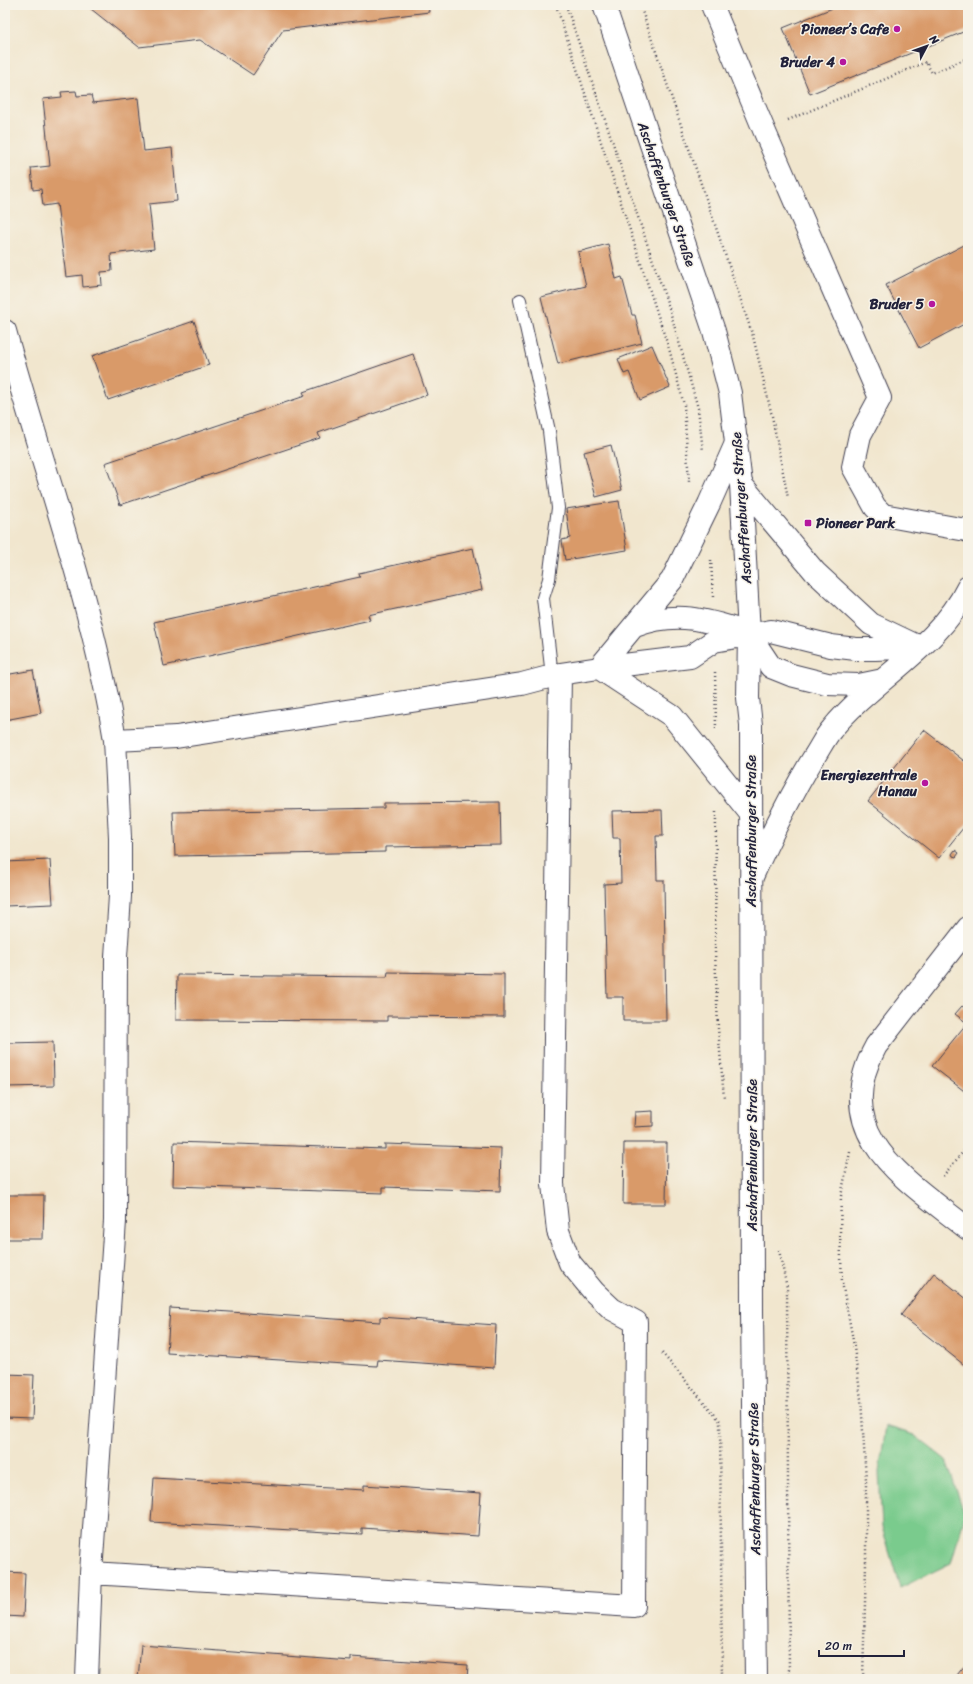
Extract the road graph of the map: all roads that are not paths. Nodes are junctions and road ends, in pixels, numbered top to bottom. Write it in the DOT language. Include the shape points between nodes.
graph roads {
  1 [pos="604,5"];
  2 [pos="712,5"];
  3 [pos="520,300"];
  4 [pos="5,331"];
  5 [pos="736,441"];
  6 [pos="741,484"];
  7 [pos="968,531"];
  8 [pos="968,588"];
  9 [pos="634,626"];
  10 [pos="714,631"];
  11 [pos="749,634"];
  12 [pos="920,647"];
  13 [pos="599,668"];
  14 [pos="556,675"];
  15 [pos="884,680"];
  16 [pos="115,740"];
  17 [pos="751,814"];
  18 [pos="751,879"];
  19 [pos="968,928"];
  20 [pos="968,1229"];
  21 [pos="91,1573"];
  22 [pos="87,1679"];
  23 [pos="756,1679"];
  1 -- 5 [label="street, Aschaffenburger Straße" via="714,331 730,393"];
  2 -- 7 [label="street" via="880,398 860,435 853,467 875,507 883,515"];
  3 -- 14 [label="lane" via="550,431 558,508 549,578 543,598"];
  4 -- 16 [label="street" via="77,575 108,698"];
  5 -- 6 [label="street, Aschaffenburger Straße"];
  5 -- 9 [label="street" via="672,580"];
  6 -- 11 [label="street, Aschaffenburger Straße"];
  6 -- 12 [label="street" via="815,572 871,624"];
  8 -- 12 [label="street" via="948,619"];
  9 -- 10 [label="street" via="651,620 681,616"];
  9 -- 13 [label="street"];
  10 -- 11 [label="street"];
  10 -- 13 [label="street" via="690,657"];
  11 -- 12 [label="street" via="771,631 830,646 856,649"];
  11 -- 15 [label="street" via="771,667 791,675 827,684 859,685"];
  11 -- 17 [label="street, Aschaffenburger Straße"];
  12 -- 15 [label="street"];
  13 -- 14 [label="street"];
  13 -- 17 [label="street" via="672,716"];
  14 -- 16 [label="street" via="522,684 176,737"];
  14 -- 21 [label="street" via="553,1184 558,1231 570,1263 612,1309 636,1322 634,1606"];
  15 -- 18 [label="street" via="862,698 831,730 803,774"];
  16 -- 21 [label="street" via="120,851 116,956 115,1220"];
  17 -- 18 [label="street, Aschaffenburger Straße"];
  18 -- 23 [label="street, Aschaffenburger Straße"];
  19 -- 20 [label="street" via="876,1046 868,1061 860,1097 863,1121 877,1148 894,1168"];
  21 -- 22 [label="street"];
}
